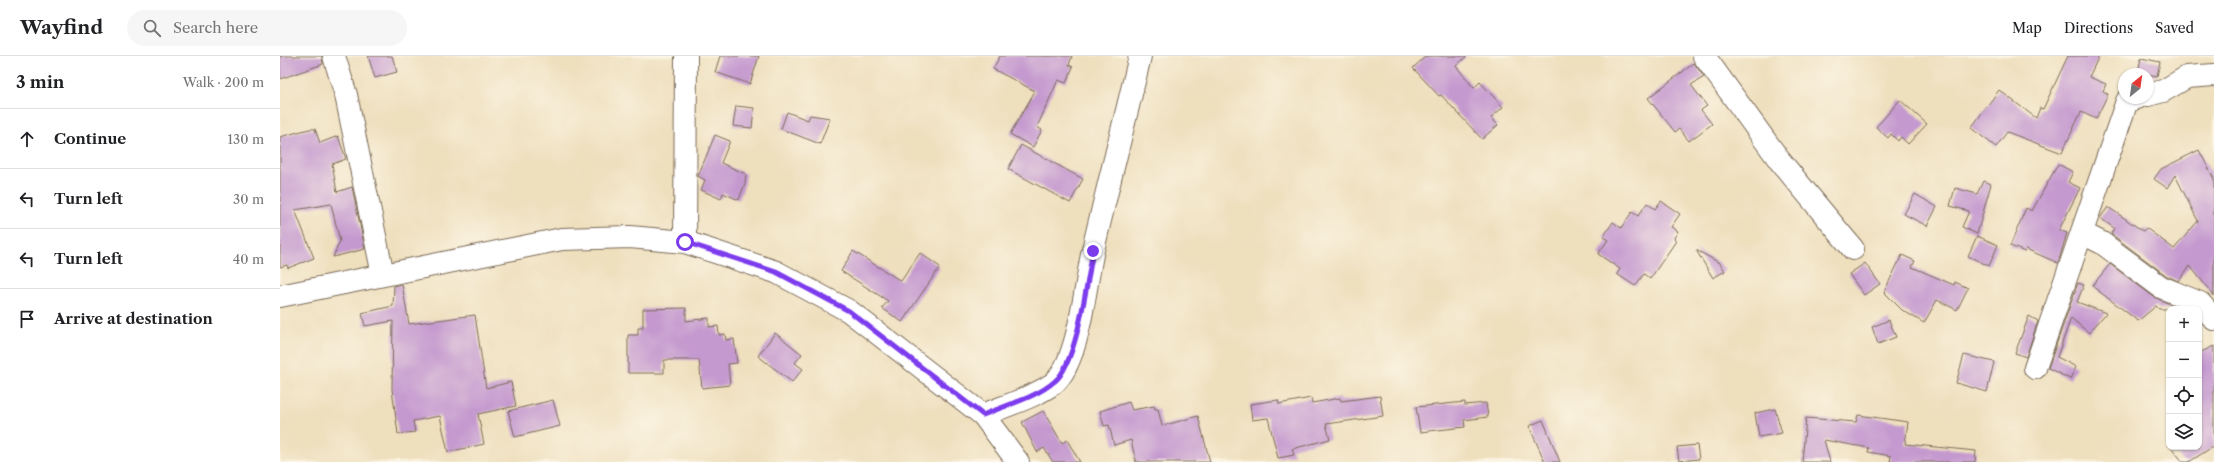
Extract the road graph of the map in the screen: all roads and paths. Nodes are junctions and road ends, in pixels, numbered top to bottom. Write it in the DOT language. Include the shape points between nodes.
graph roads {
  1 [pos="334,56"];
  2 [pos="686,56"];
  3 [pos="1140,56"];
  4 [pos="1704,56"];
  5 [pos="2214,75"];
  6 [pos="2154,93"];
  7 [pos="2126,104"];
  8 [pos="2082,232"];
  9 [pos="685,242"];
  10 [pos="1853,249"];
  11 [pos="383,275"];
  12 [pos="280,296"];
  13 [pos="2214,318"];
  14 [pos="2035,368"];
  15 [pos="983,415"];
  16 [pos="1018,462"];
  1 -- 11 [label="street" via="346,95"];
  2 -- 9 [label="street"];
  3 -- 15 [label="street" via="1093,251 1074,345 1065,369 1055,381 1042,390"];
  4 -- 10 [label="street" via="1780,161"];
  5 -- 6 [label="street" via="2187,77"];
  7 -- 8 [label="street"];
  8 -- 13 [label="street" via="2102,243 2161,287 2200,303"];
  8 -- 14 [label="street"];
  9 -- 11 [label="street" via="630,237 562,239"];
  9 -- 15 [label="street" via="776,272 849,311"];
  11 -- 12 [label="street"];
  15 -- 16 [label="street"];
}
